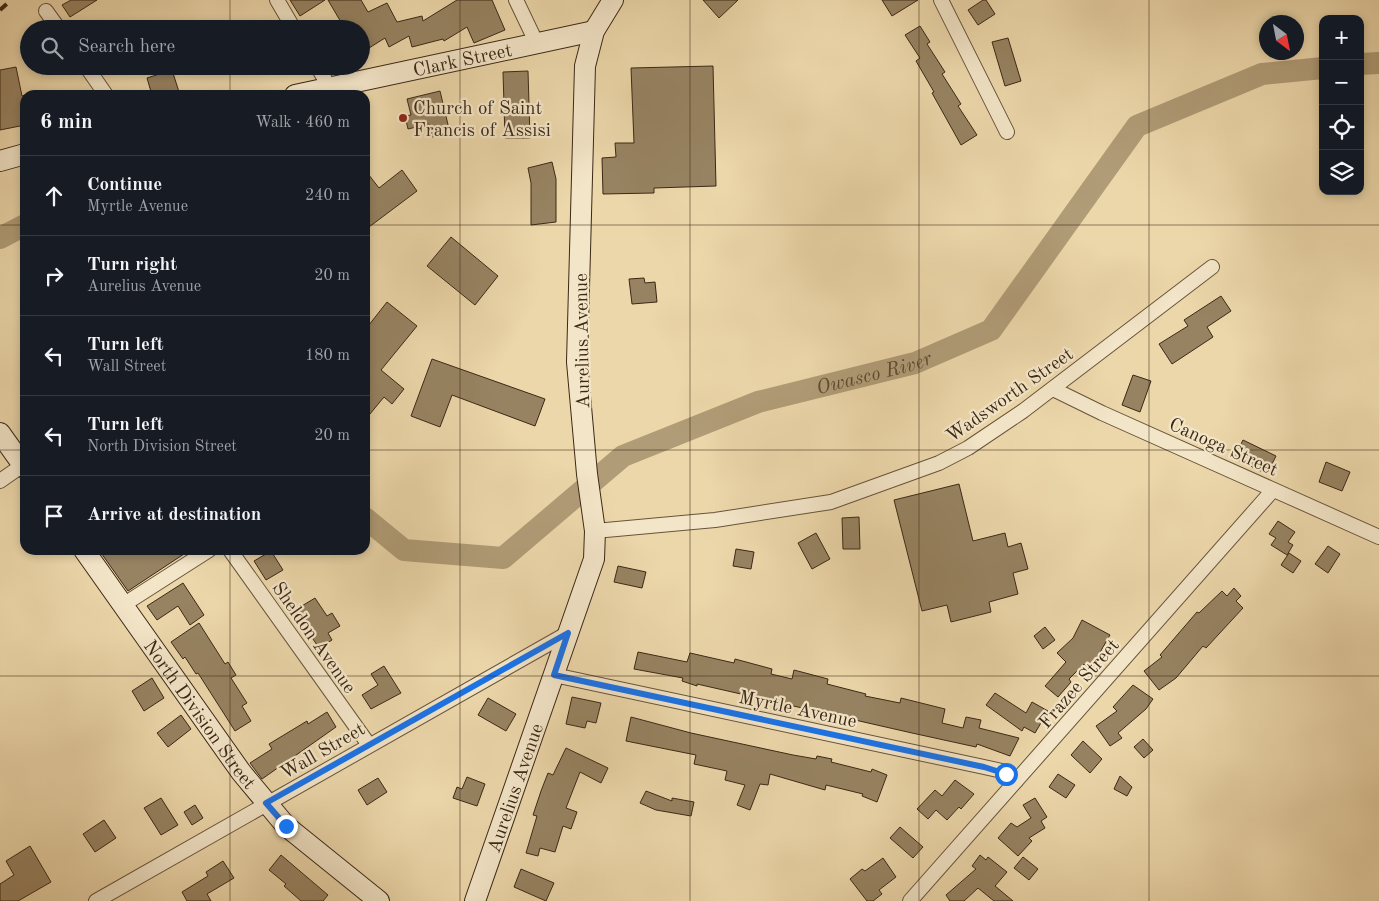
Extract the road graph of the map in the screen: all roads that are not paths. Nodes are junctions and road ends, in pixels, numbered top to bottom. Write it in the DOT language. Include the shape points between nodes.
graph roads {
  1 [pos="277,0"];
  2 [pos="516,0"];
  3 [pos="613,0"];
  4 [pos="941,0"];
  5 [pos="46,11"];
  6 [pos="52,20"];
  7 [pos="289,20"];
  8 [pos="594,31"];
  9 [pos="537,44"];
  10 [pos="92,75"];
  11 [pos="322,75"];
  12 [pos="330,88"];
  13 [pos="103,90"];
  14 [pos="320,90"];
  15 [pos="1007,132"];
  16 [pos="20,155"];
  17 [pos="0,161"];
  18 [pos="1212,267"];
  19 [pos="1053,389"];
  20 [pos="0,433"];
  21 [pos="20,460"];
  22 [pos="20,468"];
  23 [pos="0,481"];
  24 [pos="1273,490"];
  25 [pos="595,525"];
  26 [pos="1379,537"];
  27 [pos="88,555"];
  28 [pos="201,555"];
  29 [pos="234,555"];
  30 [pos="123,605"];
  31 [pos="568,633"];
  32 [pos="562,677"];
  33 [pos="369,745"];
  34 [pos="1016,781"];
  35 [pos="266,803"];
  36 [pos="96,901"];
  37 [pos="379,901"];
  38 [pos="475,901"];
  39 [pos="910,901"];
  1 -- 7 [label="street"];
  2 -- 9 [label="street"];
  3 -- 8 [label="street"];
  4 -- 15 [label="street"];
  5 -- 6 [label="street"];
  8 -- 9 [label="street, Clark Street"];
  8 -- 25 [label="street, Aurelius Avenue" via="585,66 577,362"];
  9 -- 12 [label="street, Clark Street"];
  10 -- 13 [label="street"];
  11 -- 12 [label="street"];
  12 -- 14 [label="street, Clark Street"];
  16 -- 17 [label="street"];
  18 -- 19 [label="street, Wadsworth Street"];
  19 -- 24 [label="street, Canoga Street"];
  19 -- 25 [label="street, Wadsworth Street" via="968,448 914,473 841,499 715,520"];
  20 -- 21 [label="street"];
  22 -- 23 [label="street"];
  24 -- 26 [label="street, Canoga Street"];
  24 -- 34 [label="street, Frazee Street"];
  25 -- 31 [label="street, Aurelius Avenue" via="594,559"];
  27 -- 30 [label="street, North Division Street"];
  28 -- 30 [label="street"];
  29 -- 33 [label="street, Sheldon Avenue"];
  30 -- 35 [label="street, North Division Street"];
  31 -- 32 [label="street, Aurelius Avenue"];
  31 -- 33 [label="street, Wall Street"];
  32 -- 34 [label="street, Myrtle Avenue" via="1002,771"];
  32 -- 38 [label="street, Aurelius Avenue"];
  33 -- 35 [label="street, Wall Street"];
  34 -- 39 [label="street, Frazee Street"];
  35 -- 36 [label="street, Wall Street"];
  35 -- 37 [label="street, North Division Street" via="286,826"];
}
